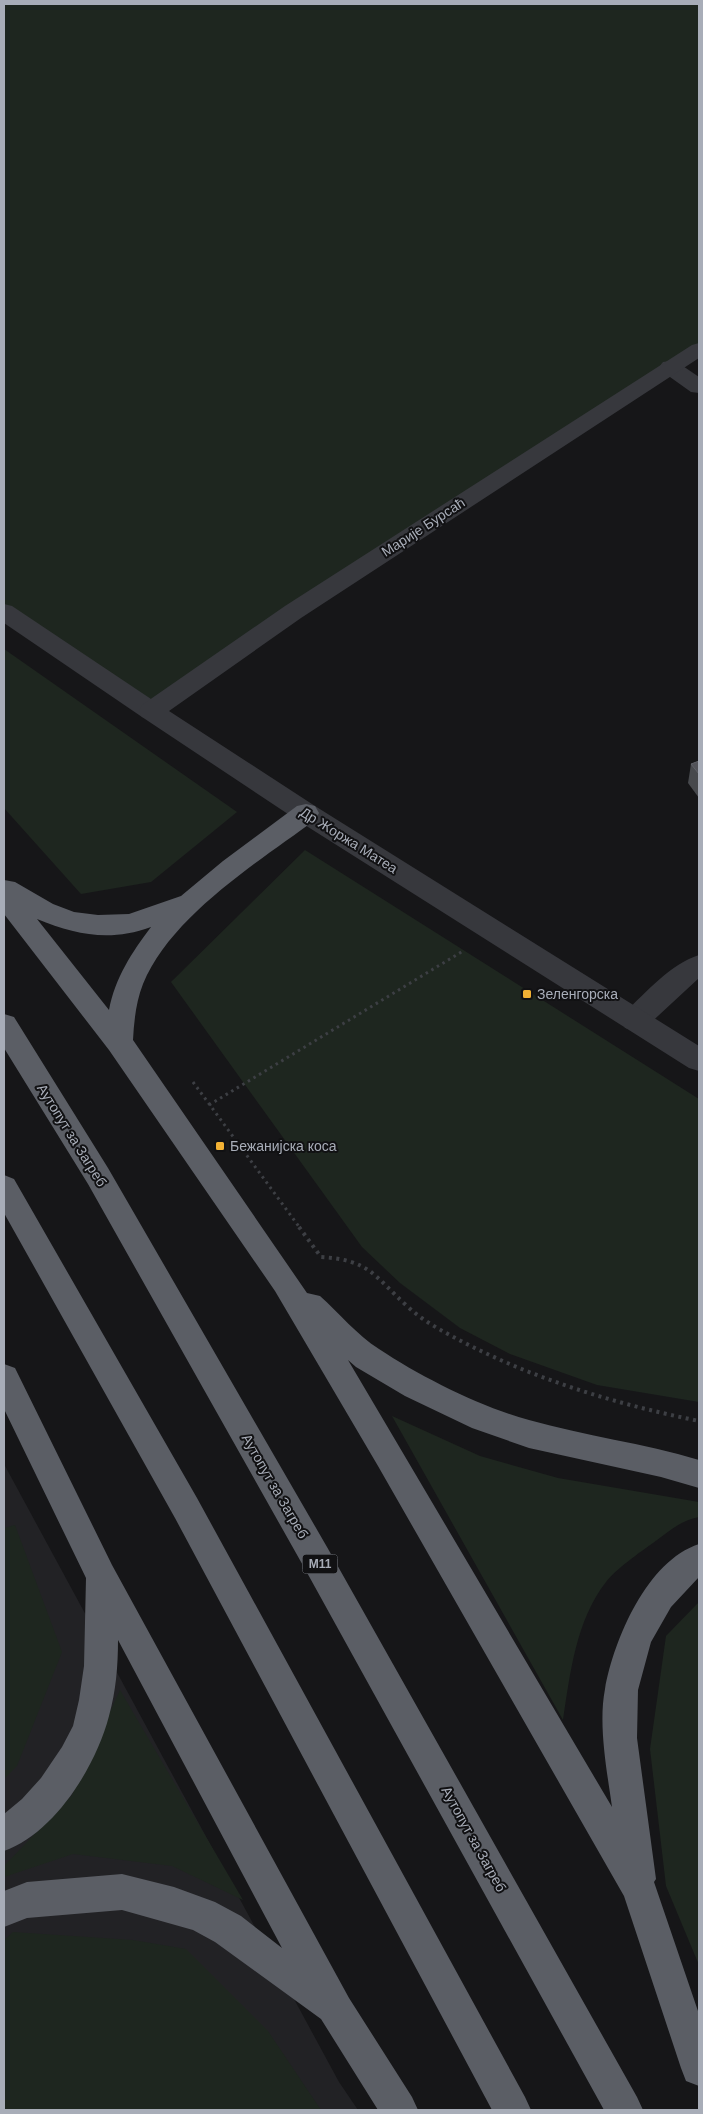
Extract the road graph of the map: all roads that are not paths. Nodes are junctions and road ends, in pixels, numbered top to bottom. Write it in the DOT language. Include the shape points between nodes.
graph roads {
  1 [pos="699,349"];
  2 [pos="670,367"];
  3 [pos="699,387"];
  4 [pos="4,612"];
  5 [pos="151,711"];
  6 [pos="306,813"];
  7 [pos="4,888"];
  8 [pos="4,896"];
  9 [pos="188,903"];
  10 [pos="699,965"];
  11 [pos="636,1020"];
  12 [pos="4,1024"];
  13 [pos="119,1042"];
  14 [pos="699,1060"];
  15 [pos="4,1187"];
  16 [pos="285,1282"];
  17 [pos="4,1378"];
  18 [pos="699,1474"];
  19 [pos="699,1559"];
  20 [pos="102,1576"];
  21 [pos="4,1834"];
  22 [pos="639,1888"];
  23 [pos="4,1909"];
  24 [pos="336,2011"];
  25 [pos="699,2068"];
  26 [pos="400,2110"];
  27 [pos="512,2110"];
  28 [pos="624,2110"];
  1 -- 2 [label="street, Марије Бурсаћ"];
  2 -- 3 [label="street"];
  2 -- 5 [label="street, Марије Бурсаћ" via="293,612"];
  4 -- 5 [label="street, Др Жоржа Матеа"];
  5 -- 6 [label="street, Др Жоржа Матеа"];
  6 -- 9 [label="highway"];
  6 -- 11 [label="street, Др Жоржа Матеа"];
  7 -- 9 [label="highway" via="44,912 71,922 98,925 130,924"];
  8 -- 13 [label="highway"];
  9 -- 13 [label="highway" via="139,965 126,994"];
  10 -- 11 [label="street"];
  11 -- 14 [label="street, Др Жоржа Матеа"];
  12 -- 28 [label="highway, Аутопут за Загреб / M11" via="103,1184"];
  13 -- 16 [label="highway"];
  15 -- 27 [label="highway" via="186,1508"];
  16 -- 18 [label="highway" via="367,1358 472,1414 529,1434"];
  16 -- 22 [label="highway"];
  17 -- 20 [label="highway"];
  19 -- 22 [label="highway" via="683,1570 655,1604 636,1637 621,1690 620,1738"];
  20 -- 21 [label="highway" via="101,1651 92,1717 83,1741 48,1796 17,1827"];
  20 -- 24 [label="highway"];
  22 -- 25 [label="highway"];
  23 -- 24 [label="highway" via="27,1900 122,1892 174,1905 228,1928"];
  24 -- 26 [label="highway"];
}
